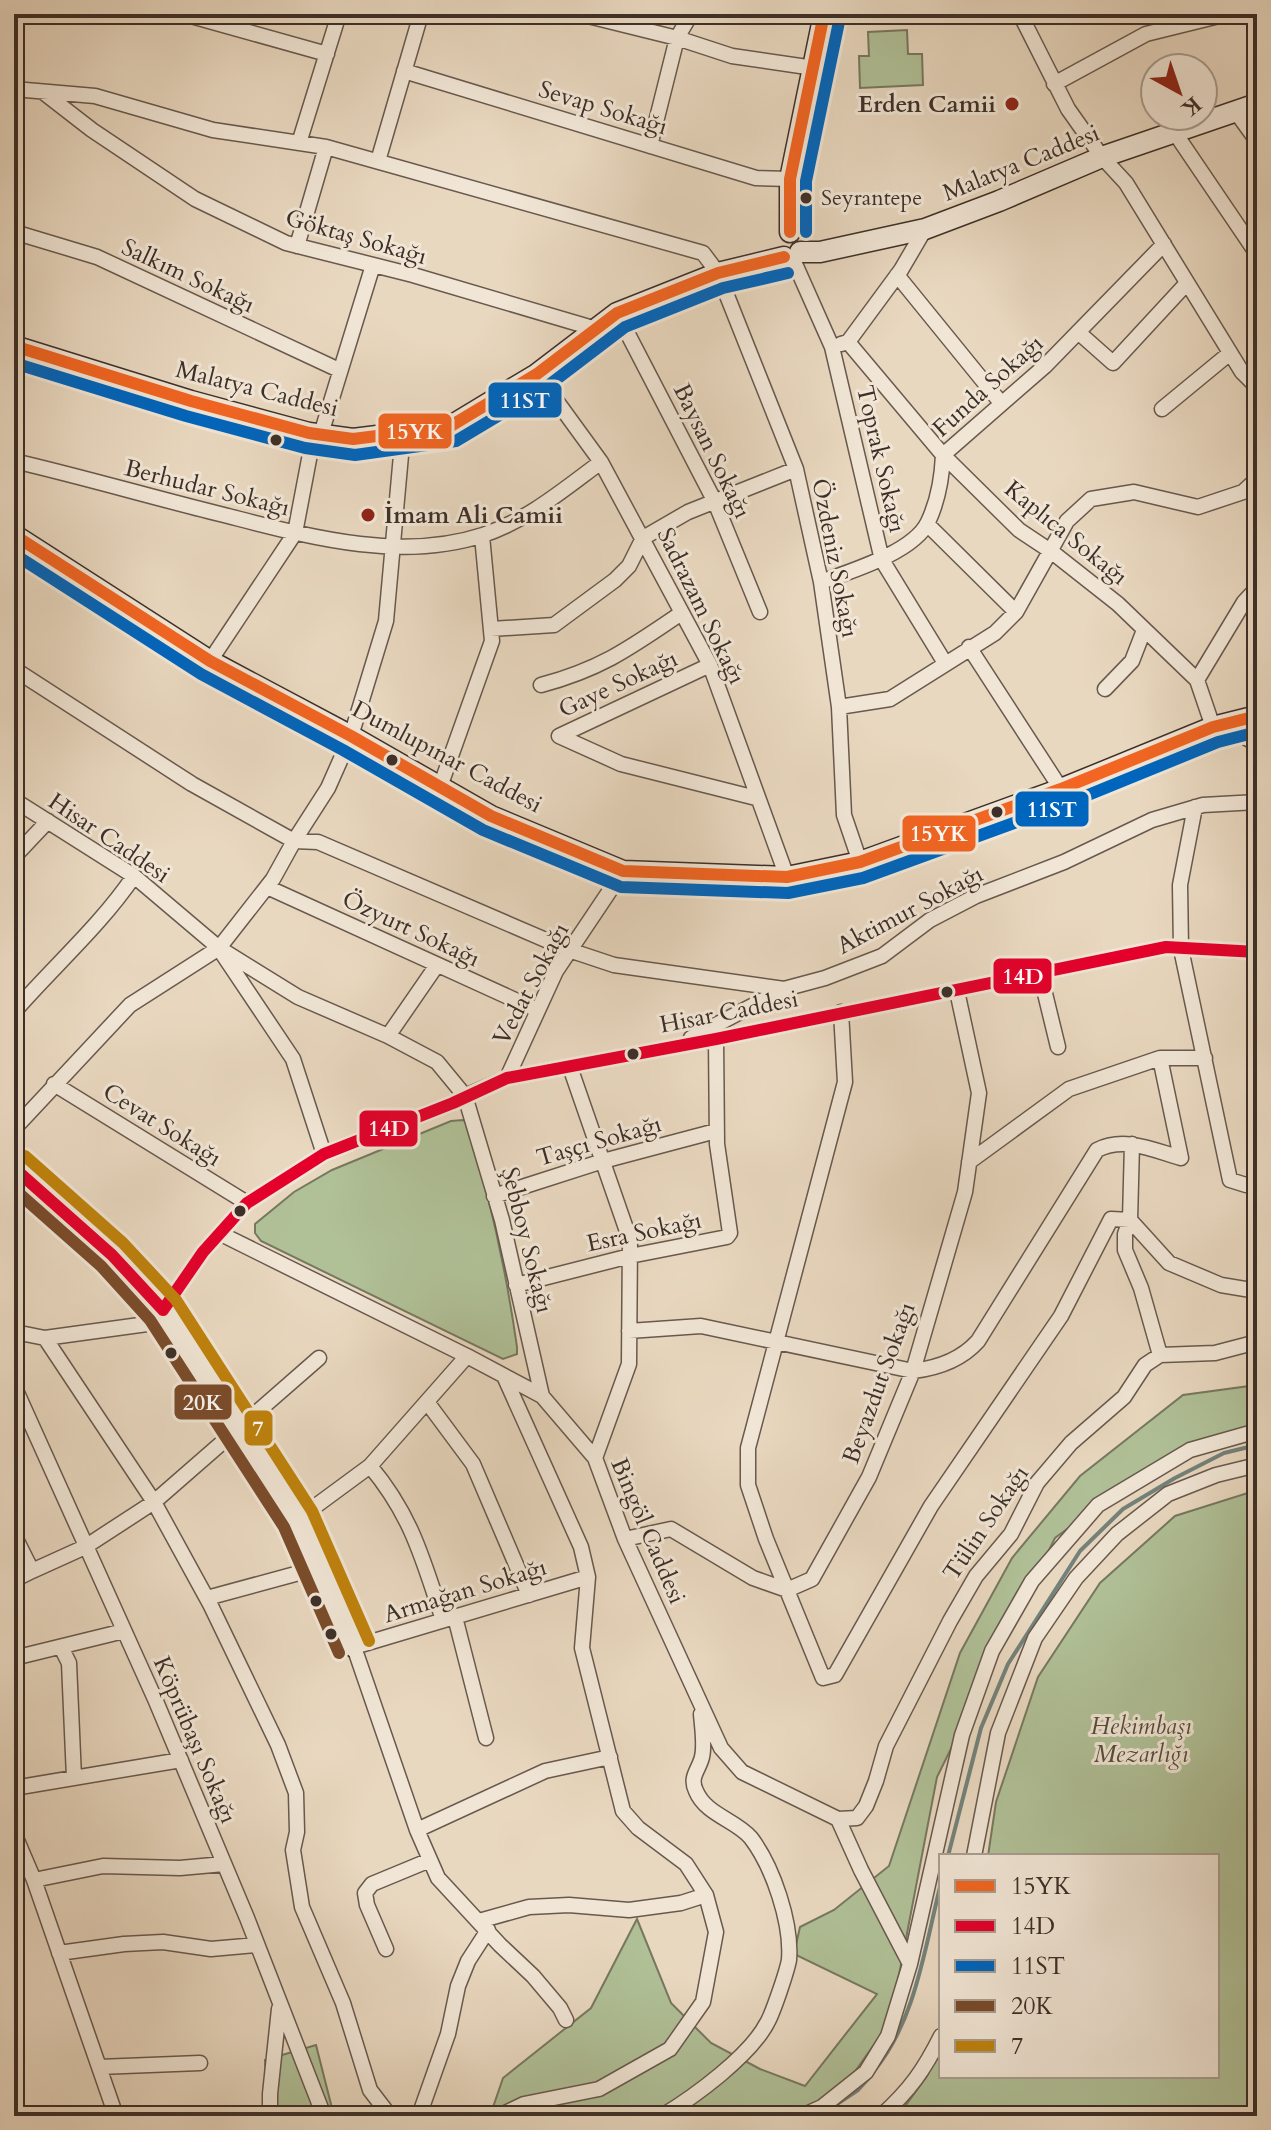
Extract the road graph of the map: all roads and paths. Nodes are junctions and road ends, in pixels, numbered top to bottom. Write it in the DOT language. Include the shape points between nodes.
graph roads {
  1 [pos="184,14"];
  2 [pos="339,14"];
  3 [pos="421,14"];
  4 [pos="580,14"];
  5 [pos="691,14"];
  6 [pos="824,14"];
  7 [pos="1020,14"];
  8 [pos="1227,14"];
  9 [pos="677,38"];
  10 [pos="327,54"];
  11 [pos="814,68"];
  12 [pos="404,71"];
  13 [pos="1054,84"];
  14 [pos="14,89"];
  15 [pos="43,92"];
  16 [pos="1257,104"];
  17 [pos="1236,112"];
  18 [pos="1175,133"];
  19 [pos="1257,141"];
  20 [pos="299,143"];
  21 [pos="650,146"];
  22 [pos="326,147"];
  23 [pos="1102,157"];
  24 [pos="378,161"];
  25 [pos="790,179"];
  26 [pos="925,229"];
  27 [pos="14,232"];
  28 [pos="1164,244"];
  29 [pos="297,246"];
  30 [pos="1257,254"];
  31 [pos="792,255"];
  32 [pos="373,265"];
  33 [pos="718,273"];
  34 [pos="897,275"];
  35 [pos="1187,283"];
  36 [pos="617,313"];
  37 [pos="596,329"];
  38 [pos="1078,332"];
  39 [pos="848,342"];
  40 [pos="14,346"];
  41 [pos="832,347"];
  42 [pos="1230,353"];
  43 [pos="339,370"];
  44 [pos="537,374"];
  45 [pos="1257,387"];
  46 [pos="1001,403"];
  47 [pos="1162,409"];
  48 [pos="403,433"];
  49 [pos="317,434"];
  50 [pos="943,455"];
  51 [pos="14,461"];
  52 [pos="601,462"];
  53 [pos="796,469"];
  54 [pos="1257,479"];
  55 [pos="715,502"];
  56 [pos="927,524"];
  57 [pos="295,533"];
  58 [pos="14,535"];
  59 [pos="482,536"];
  60 [pos="643,538"];
  61 [pos="392,547"];
  62 [pos="1052,552"];
  63 [pos="882,560"];
  64 [pos="821,582"];
  65 [pos="1257,588"];
  66 [pos="760,612"];
  67 [pos="1016,612"];
  68 [pos="680,614"];
  69 [pos="491,629"];
  70 [pos="1144,630"];
  71 [pos="969,647"];
  72 [pos="210,661"];
  73 [pos="945,663"];
  74 [pos="710,665"];
  75 [pos="14,669"];
  76 [pos="1197,680"];
  77 [pos="541,685"];
  78 [pos="1105,689"];
  79 [pos="839,707"];
  80 [pos="1257,716"];
  81 [pos="1213,727"];
  82 [pos="351,736"];
  83 [pos="1257,744"];
  84 [pos="440,787"];
  85 [pos="1061,789"];
  86 [pos="756,798"];
  87 [pos="14,800"];
  88 [pos="1257,802"];
  89 [pos="1195,807"];
  90 [pos="48,821"];
  91 [pos="294,841"];
  92 [pos="14,857"];
  93 [pos="860,862"];
  94 [pos="623,871"];
  95 [pos="134,876"];
  96 [pos="787,877"];
  97 [pos="267,887"];
  98 [pos="219,948"];
  99 [pos="1181,949"];
  100 [pos="569,950"];
  101 [pos="1257,952"];
  102 [pos="437,965"];
  103 [pos="1040,973"];
  104 [pos="784,989"];
  105 [pos="957,991"];
  106 [pos="537,1010"];
  107 [pos="14,1012"];
  108 [pos="841,1012"];
  109 [pos="388,1036"];
  110 [pos="716,1039"];
  111 [pos="680,1044"];
  112 [pos="1058,1047"];
  113 [pos="1160,1058"];
  114 [pos="1205,1058"];
  115 [pos="570,1067"];
  116 [pos="507,1078"];
  117 [pos="54,1084"];
  118 [pos="465,1096"];
  119 [pos="14,1129"];
  120 [pos="716,1131"];
  121 [pos="1132,1144"];
  122 [pos="324,1154"];
  123 [pos="603,1161"];
  124 [pos="969,1162"];
  125 [pos="14,1168"];
  126 [pos="1257,1184"];
  127 [pos="494,1196"];
  128 [pos="247,1203"];
  129 [pos="1130,1220"];
  130 [pos="221,1234"];
  131 [pos="630,1256"];
  132 [pos="516,1285"];
  133 [pos="1257,1291"];
  134 [pos="163,1310"];
  135 [pos="629,1331"];
  136 [pos="14,1337"];
  137 [pos="45,1338"];
  138 [pos="1257,1342"];
  139 [pos="776,1344"];
  140 [pos="1160,1355"];
  141 [pos="467,1356"];
  142 [pos="319,1358"];
  143 [pos="913,1371"];
  144 [pos="504,1376"];
  145 [pos="14,1386"];
  146 [pos="542,1396"];
  147 [pos="427,1402"];
  148 [pos="239,1428"];
  149 [pos="1257,1431"];
  150 [pos="595,1458"];
  151 [pos="1257,1465"];
  152 [pos="370,1466"];
  153 [pos="154,1502"];
  154 [pos="298,1519"];
  155 [pos="14,1535"];
  156 [pos="625,1539"];
  157 [pos="85,1547"];
  158 [pos="321,1567"];
  159 [pos="32,1571"];
  160 [pos="588,1577"];
  161 [pos="14,1580"];
  162 [pos="787,1590"];
  163 [pos="529,1595"];
  164 [pos="207,1598"];
  165 [pos="449,1619"];
  166 [pos="124,1631"];
  167 [pos="61,1647"];
  168 [pos="354,1647"];
  169 [pos="14,1658"];
  170 [pos="701,1706"];
  171 [pos="486,1738"];
  172 [pos="610,1757"];
  173 [pos="181,1760"];
  174 [pos="74,1778"];
  175 [pos="14,1788"];
  176 [pos="838,1819"];
  177 [pos="417,1830"];
  178 [pos="14,1833"];
  179 [pos="974,1854"];
  180 [pos="19,1859"];
  181 [pos="430,1860"];
  182 [pos="224,1864"];
  183 [pos="34,1880"];
  184 [pos="706,1895"];
  185 [pos="484,1926"];
  186 [pos="257,1945"];
  187 [pos="386,1949"];
  188 [pos="59,1953"];
  189 [pos="910,1964"];
  190 [pos="280,2004"];
  191 [pos="566,2020"];
  192 [pos="939,2040"];
  193 [pos="200,2063"];
  194 [pos="99,2067"];
  195 [pos="14,2104"];
  196 [pos="21,2116"];
  197 [pos="116,2116"];
  198 [pos="270,2116"];
  199 [pos="324,2116"];
  200 [pos="390,2116"];
  201 [pos="419,2116"];
  202 [pos="499,2116"];
  203 [pos="662,2116"];
  204 [pos="802,2116"];
  205 [pos="881,2116"];
  1 -- 10 [label="street"];
  2 -- 10 [label="street"];
  3 -- 12 [label="street"];
  4 -- 9 [label="street"];
  5 -- 9 [label="street"];
  6 -- 11 [label="street"];
  7 -- 13 [label="street"];
  8 -- 13 [label="street" via="1146,34"];
  9 -- 11 [label="street" via="732,56"];
  9 -- 21 [label="street"];
  10 -- 20 [label="street"];
  11 -- 25 [label="street"];
  12 -- 21 [label="street, Sevap Sokağı"];
  12 -- 24 [label="street"];
  13 -- 23 [label="street"];
  14 -- 15 [label="street"];
  15 -- 20 [label="street" via="95,96 213,130"];
  15 -- 29 [label="street, Göktaş Sokağı" via="195,199"];
  16 -- 17 [label="street, Malatya Caddesi"];
  17 -- 18 [label="street, Malatya Caddesi"];
  17 -- 19 [label="street"];
  18 -- 23 [label="street, Malatya Caddesi"];
  18 -- 30 [label="street"];
  20 -- 22 [label="street"];
  21 -- 25 [label="street, Sevap Sokağı" via="756,178"];
  22 -- 24 [label="street"];
  22 -- 29 [label="street"];
  23 -- 26 [label="street, Malatya Caddesi"];
  23 -- 28 [label="street" via="1126,183"];
  24 -- 33 [label="street" via="703,253"];
  25 -- 31 [label="street" via="790,232 801,239"];
  26 -- 31 [label="street, Malatya Caddesi"];
  26 -- 34 [label="street"];
  27 -- 43 [label="street, Salkım Sokağı" via="97,257"];
  28 -- 35 [label="street"];
  28 -- 38 [label="street, Funda Sokağı"];
  29 -- 32 [label="street, Göktaş Sokağı"];
  31 -- 33 [label="street, Malatya Caddesi"];
  31 -- 41 [label="street, Toprak Sokağı"];
  32 -- 37 [label="street, Göktaş Sokağı"];
  32 -- 43 [label="street"];
  33 -- 36 [label="street, Malatya Caddesi"];
  33 -- 53 [label="street, Özdeniz Sokağı"];
  34 -- 39 [label="street"];
  34 -- 46 [label="street"];
  35 -- 38 [label="street" via="1113,363"];
  35 -- 42 [label="street"];
  36 -- 37 [label="street, Malatya Caddesi"];
  36 -- 55 [label="street, Baysan Sokağı"];
  37 -- 44 [label="street, Malatya Caddesi"];
  38 -- 46 [label="street, Funda Sokağı"];
  39 -- 41 [label="street"];
  39 -- 50 [label="street, Kaplıca Sokağı"];
  40 -- 49 [label="street, Malatya Caddesi"];
  41 -- 63 [label="street, Toprak Sokağı"];
  42 -- 45 [label="street"];
  42 -- 47 [label="street"];
  43 -- 49 [label="street"];
  44 -- 48 [label="street, Malatya Caddesi" via="449,427"];
  44 -- 52 [label="street, Sadrazam Sokağı"];
  46 -- 50 [label="street, Funda Sokağı"];
  48 -- 49 [label="street, Malatya Caddesi" via="353,439"];
  48 -- 61 [label="street"];
  49 -- 57 [label="street"];
  50 -- 56 [label="street, Funda Sokağı" via="938,495"];
  50 -- 62 [label="street, Kaplıca Sokağı" via="1019,530"];
  51 -- 57 [label="street, Berhudar Sokağı"];
  52 -- 59 [label="street, Berhudar Sokağı" via="528,517"];
  52 -- 60 [label="street, Sadrazam Sokağı"];
  53 -- 55 [label="street"];
  53 -- 64 [label="street, Özdeniz Sokağı"];
  54 -- 62 [label="street" via="1243,492 1198,507 1134,492 1091,499 1067,521"];
  55 -- 60 [label="street"];
  55 -- 66 [label="street, Baysan Sokağı"];
  56 -- 63 [label="street"];
  56 -- 67 [label="street"];
  57 -- 61 [label="street, Berhudar Sokağı"];
  57 -- 72 [label="street"];
  58 -- 72 [label="street, Dumlupınar Caddesi"];
  59 -- 61 [label="street, Berhudar Sokağı"];
  59 -- 69 [label="street"];
  60 -- 68 [label="street, Sadrazam Sokağı"];
  60 -- 69 [label="street" via="615,580 554,625"];
  61 -- 82 [label="street" via="386,621"];
  62 -- 67 [label="street"];
  62 -- 70 [label="street, Kaplıca Sokağı"];
  63 -- 64 [label="street"];
  63 -- 73 [label="street, Toprak Sokağı"];
  64 -- 79 [label="street, Özdeniz Sokağı"];
  65 -- 76 [label="street"];
  67 -- 71 [label="street" via="995,633"];
  68 -- 74 [label="street, Sadrazam Sokağı"];
  68 -- 77 [label="street" via="615,658"];
  69 -- 84 [label="street" via="492,641"];
  70 -- 76 [label="street, Kaplıca Sokağı"];
  70 -- 78 [label="street" via="1132,661"];
  71 -- 73 [label="street"];
  71 -- 85 [label="street"];
  72 -- 82 [label="street, Dumlupınar Caddesi"];
  73 -- 79 [label="street" via="890,699"];
  74 -- 86 [label="street, Sadrazam Sokağı"];
  74 -- 86 [label="street, Gaye Sokağı" via="559,736 621,764"];
  75 -- 91 [label="street" via="192,784"];
  76 -- 81 [label="street, Kaplıca Sokağı"];
  79 -- 93 [label="street, Özdeniz Sokağı" via="844,815"];
  80 -- 81 [label="street, Dumlupınar Caddesi"];
  81 -- 83 [label="street"];
  81 -- 85 [label="street, Dumlupınar Caddesi"];
  82 -- 84 [label="street, Dumlupınar Caddesi"];
  82 -- 91 [label="street" via="328,788"];
  84 -- 94 [label="street, Dumlupınar Caddesi" via="491,816"];
  85 -- 93 [label="street, Dumlupınar Caddesi"];
  86 -- 96 [label="street, Sadrazam Sokağı"];
  87 -- 90 [label="street, Hisar Caddesi"];
  88 -- 89 [label="street, Aktimur Sokağı"];
  89 -- 99 [label="street" via="1180,885"];
  89 -- 104 [label="street, Aktimur Sokağı" via="1152,820 976,896 930,920 882,956"];
  90 -- 92 [label="street"];
  90 -- 95 [label="street, Hisar Caddesi"];
  91 -- 97 [label="street"];
  91 -- 100 [label="street" via="318,842"];
  93 -- 96 [label="street, Dumlupınar Caddesi"];
  94 -- 96 [label="street, Dumlupınar Caddesi"];
  94 -- 100 [label="street, Vedat Sokağı"];
  95 -- 98 [label="street, Hisar Caddesi"];
  95 -- 107 [label="street" via="114,907"];
  97 -- 98 [label="street"];
  97 -- 102 [label="street, Özyurt Sokağı"];
  98 -- 109 [label="street, Hisar Caddesi" via="298,997"];
  98 -- 117 [label="street" via="130,1005"];
  98 -- 122 [label="street" via="293,1059"];
  99 -- 101 [label="street, Hisar Caddesi"];
  99 -- 103 [label="street, Hisar Caddesi" via="1166,947"];
  99 -- 114 [label="street"];
  100 -- 104 [label="street" via="614,965"];
  100 -- 106 [label="street, Vedat Sokağı"];
  102 -- 106 [label="street, Özyurt Sokağı"];
  102 -- 109 [label="street"];
  103 -- 105 [label="street, Hisar Caddesi"];
  103 -- 112 [label="street"];
  104 -- 111 [label="street, Aktimur Sokağı"];
  105 -- 108 [label="street, Hisar Caddesi"];
  105 -- 124 [label="street, Beyazdut Sokağı" via="979,1093"];
  106 -- 116 [label="street, Vedat Sokağı"];
  108 -- 110 [label="street, Hisar Caddesi"];
  108 -- 139 [label="street" via="845,1082"];
  109 -- 118 [label="street, Hisar Caddesi" via="437,1062"];
  110 -- 111 [label="street, Hisar Caddesi"];
  110 -- 120 [label="street, Esra Sokağı"];
  111 -- 115 [label="street, Hisar Caddesi"];
  113 -- 114 [label="street"];
  113 -- 121 [label="street" via="1181,1158"];
  113 -- 124 [label="street" via="1069,1089"];
  114 -- 126 [label="street" via="1230,1180"];
  115 -- 116 [label="street, Hisar Caddesi"];
  115 -- 123 [label="street"];
  116 -- 118 [label="street, Hisar Caddesi"];
  117 -- 119 [label="street"];
  117 -- 128 [label="street, Cevat Sokağı"];
  118 -- 122 [label="street"];
  118 -- 127 [label="street, Şebboy Sokağı"];
  120 -- 123 [label="street, Taşçı Sokağı"];
  120 -- 131 [label="street, Esra Sokağı" via="730,1233"];
  121 -- 129 [label="street"];
  121 -- 143 [label="street" via="1097,1150 967,1353 934,1369"];
  122 -- 128 [label="street"];
  123 -- 127 [label="street, Taşçı Sokağı"];
  123 -- 131 [label="street" via="630,1240"];
  124 -- 143 [label="street, Beyazdut Sokağı"];
  125 -- 134 [label="street" via="112,1255"];
  127 -- 132 [label="street, Şebboy Sokağı"];
  128 -- 130 [label="street"];
  129 -- 133 [label="street" via="1169,1263 1221,1285"];
  129 -- 140 [label="street" via="1125,1250"];
  129 -- 162 [label="street" via="1111,1219 1061,1316 931,1506 835,1675 823,1678"];
  130 -- 134 [label="street"];
  130 -- 141 [label="street, Bingöl Caddesi"];
  131 -- 132 [label="street, Esra Sokağı"];
  131 -- 135 [label="street"];
  132 -- 146 [label="street, Şebboy Sokağı"];
  134 -- 137 [label="street" via="147,1324"];
  134 -- 148 [label="street"];
  135 -- 139 [label="street" via="701,1326"];
  135 -- 150 [label="street" via="629,1364"];
  136 -- 137 [label="street"];
  137 -- 153 [label="street"];
  138 -- 140 [label="street" via="1215,1353"];
  139 -- 143 [label="street"];
  139 -- 162 [label="street" via="748,1448 748,1485"];
  140 -- 176 [label="street, Tülin Sokağı" via="1037,1483 1011,1534 976,1576 931,1656 886,1746 866,1806 857,1818"];
  141 -- 144 [label="street, Bingöl Caddesi"];
  141 -- 147 [label="street"];
  142 -- 148 [label="street"];
  143 -- 162 [label="street, Beyazdut Sokağı" via="869,1477 812,1579"];
  144 -- 146 [label="street, Bingöl Caddesi"];
  144 -- 160 [label="street" via="566,1510"];
  145 -- 157 [label="street, Köprübaşı Sokağı"];
  146 -- 150 [label="street, Bingöl Caddesi"];
  147 -- 152 [label="street"];
  147 -- 163 [label="street" via="473,1464"];
  148 -- 153 [label="street"];
  148 -- 154 [label="street"];
  149 -- 189 [label="street" via="1190,1450 1098,1505 1032,1581 992,1651 962,1735"];
  150 -- 156 [label="street, Bingöl Caddesi"];
  151 -- 179 [label="street" via="1168,1494 1117,1534 1076,1578 1035,1638 998,1733"];
  152 -- 154 [label="street"];
  152 -- 165 [label="street" via="412,1528"];
  153 -- 157 [label="street"];
  153 -- 164 [label="street"];
  154 -- 158 [label="street"];
  155 -- 159 [label="street"];
  156 -- 162 [label="street" via="671,1529 753,1578"];
  156 -- 170 [label="street, Bingöl Caddesi"];
  157 -- 159 [label="street"];
  157 -- 166 [label="street, Köprübaşı Sokağı"];
  158 -- 164 [label="street"];
  158 -- 168 [label="street"];
  159 -- 161 [label="street"];
  160 -- 163 [label="street, Armağan Sokağı"];
  160 -- 172 [label="street" via="582,1648"];
  163 -- 165 [label="street, Armağan Sokağı"];
  164 -- 200 [label="street" via="296,1793 293,1850 302,1907 343,2003 370,2090"];
  165 -- 168 [label="street, Armağan Sokağı"];
  165 -- 171 [label="street"];
  166 -- 167 [label="street"];
  166 -- 173 [label="street, Köprübaşı Sokağı"];
  167 -- 169 [label="street"];
  167 -- 174 [label="street" via="69,1663"];
  168 -- 177 [label="street"];
  170 -- 176 [label="street, Bingöl Caddesi" via="721,1748 742,1772"];
  170 -- 203 [label="street" via="702,1756 692,1778 695,1791 725,1821 749,1835 757,1849 776,1884 789,1960 767,2024 734,2062"];
  172 -- 177 [label="street" via="545,1771"];
  172 -- 184 [label="street" via="623,1811 686,1864"];
  173 -- 174 [label="street"];
  173 -- 182 [label="street, Köprübaşı Sokağı"];
  174 -- 175 [label="street"];
  176 -- 189 [label="street"];
  177 -- 181 [label="street"];
  178 -- 180 [label="street"];
  180 -- 183 [label="street"];
  181 -- 185 [label="street" via="438,1878"];
  181 -- 187 [label="street" via="372,1884 365,1893"];
  182 -- 183 [label="street" via="103,1866"];
  182 -- 186 [label="street, Köprübaşı Sokağı"];
  183 -- 188 [label="street"];
  184 -- 185 [label="street" via="629,1910 529,1907"];
  184 -- 202 [label="street" via="716,1932 703,2002 670,2049 599,2089 524,2104"];
  185 -- 191 [label="street" via="533,1976"];
  185 -- 201 [label="street" via="458,1986 448,2034"];
  186 -- 188 [label="street" via="211,1949 137,1943"];
  186 -- 190 [label="street, Köprübaşı Sokağı"];
  188 -- 194 [label="street"];
  189 -- 204 [label="street" via="888,2036 866,2072"];
  190 -- 198 [label="street"];
  190 -- 199 [label="street, Köprübaşı Sokağı"];
  192 -- 205 [label="street" via="908,2091"];
  193 -- 194 [label="street"];
  194 -- 197 [label="street"];
  195 -- 196 [label="street"];
}
